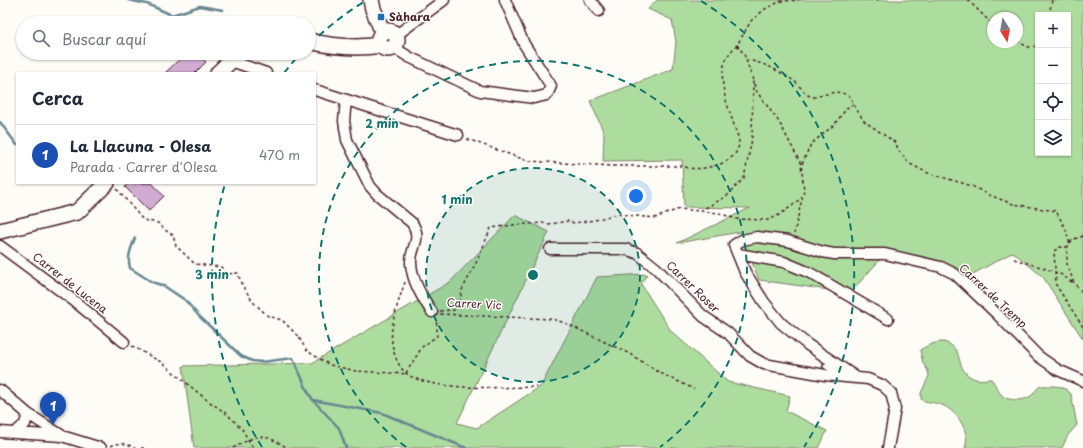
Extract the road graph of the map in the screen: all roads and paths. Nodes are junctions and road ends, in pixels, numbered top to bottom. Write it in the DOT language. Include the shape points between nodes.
graph roads {
  1 [pos="371,0"];
  2 [pos="444,0"];
  3 [pos="505,0"];
  4 [pos="590,0"];
  5 [pos="799,0"];
  6 [pos="851,0"];
  7 [pos="881,0"];
  8 [pos="968,0"];
  9 [pos="1051,0"];
  10 [pos="599,11"];
  11 [pos="1050,12"];
  12 [pos="987,19"];
  13 [pos="388,40"];
  14 [pos="316,43"];
  15 [pos="1023,44"];
  16 [pos="737,45"];
  17 [pos="1035,46"];
  18 [pos="232,60"];
  19 [pos="241,60"];
  20 [pos="746,60"];
  21 [pos="219,72"];
  22 [pos="264,72"];
  23 [pos="753,81"];
  24 [pos="316,90"];
  25 [pos="346,100"];
  26 [pos="853,104"];
  27 [pos="458,135"];
  28 [pos="802,164"];
  29 [pos="111,186"];
  30 [pos="802,197"];
  31 [pos="700,211"];
  32 [pos="0,231"];
  33 [pos="1083,236"];
  34 [pos="792,242"];
  35 [pos="1070,245"];
  36 [pos="0,246"];
  37 [pos="1068,247"];
  38 [pos="550,249"];
  39 [pos="736,249"];
  40 [pos="1014,259"];
  41 [pos="411,261"];
  42 [pos="1055,273"];
  43 [pos="1074,283"];
  44 [pos="1083,293"];
  45 [pos="432,312"];
  46 [pos="888,319"];
  47 [pos="1083,328"];
  48 [pos="124,342"];
  49 [pos="826,366"];
  50 [pos="407,374"];
  51 [pos="839,376"];
  52 [pos="857,378"];
  53 [pos="1083,381"];
  54 [pos="537,387"];
  55 [pos="694,389"];
  56 [pos="0,390"];
  57 [pos="28,414"];
  58 [pos="0,432"];
  59 [pos="16,432"];
  60 [pos="62,436"];
  61 [pos="248,440"];
  62 [pos="101,448"];
  63 [pos="107,448"];
  64 [pos="135,448"];
  65 [pos="233,448"];
  66 [pos="253,448"];
  67 [pos="288,448"];
  68 [pos="888,448"];
  1 -- 13 [label="street"];
  2 -- 13 [label="street"];
  3 -- 13 [label="street" via="524,44 551,86 547,95 534,98 480,91 409,57"];
  4 -- 10 [label="street"];
  5 -- 16 [label="path" via="781,1 765,9 751,21"];
  6 -- 7 [label="path"];
  8 -- 12 [label="path"];
  9 -- 11 [label="path"];
  13 -- 14 [label="street" via="364,47"];
  15 -- 17 [label="path"];
  16 -- 20 [label="path"];
  16 -- 27 [label="path" via="725,60 722,86 738,136 738,148 723,163 701,169 681,166 613,166 528,161"];
  18 -- 21 [label="street"];
  19 -- 22 [label="street"];
  20 -- 23 [label="path"];
  20 -- 26 [label="path" via="778,71 813,97 836,91 843,92 852,97"];
  23 -- 28 [label="path" via="757,92 779,122"];
  23 -- 31 [label="path" via="752,139 744,178 727,196"];
  24 -- 25 [label="street"];
  25 -- 27 [label="street"];
  25 -- 41 [label="street, Carrer Vic" via="344,120 347,140 370,186 415,228 417,238"];
  26 -- 28 [label="path" via="834,125 811,144"];
  26 -- 35 [label="path" via="864,121 896,143 898,150 910,164 1013,204 1056,212 1066,230"];
  28 -- 30 [label="path"];
  29 -- 32 [label="street" via="77,212"];
  29 -- 50 [label="path" via="143,220 158,223 173,235 176,246 195,264 221,267 228,274 238,273 241,283 254,302 268,316 282,320 298,336 307,351 330,364 356,371"];
  30 -- 31 [label="path" via="780,215 768,220 736,219 719,213"];
  30 -- 34 [label="path"];
  31 -- 45 [label="path" via="679,209 655,218 617,214 574,223 568,220 551,224 490,228 462,290 459,305 454,310"];
  33 -- 35 [label="path" via="1072,240"];
  34 -- 39 [label="street, Carrer de Tremp" via="757,237 742,240"];
  34 -- 53 [label="street, Carrer de Tremp" via="834,254 885,254 955,274 1038,356 1058,370"];
  35 -- 37 [label="path"];
  36 -- 48 [label="street, Carrer de Lucena"];
  37 -- 42 [label="path" via="1054,251"];
  37 -- 43 [label="path" via="1066,264"];
  38 -- 51 [label="street, Carrer Roser" via="625,250 637,253 656,268 703,316 728,333 750,356 764,364"];
  39 -- 46 [label="street" via="784,262 810,273"];
  39 -- 52 [label="street" via="745,272 781,323"];
  40 -- 42 [label="path"];
  41 -- 45 [label="street, Carrer Vic" via="420,294"];
  41 -- 50 [label="path" via="392,330 394,356"];
  42 -- 43 [label="path"];
  42 -- 47 [label="path" via="1056,285"];
  43 -- 44 [label="path"];
  45 -- 50 [label="path" via="437,326 437,336 422,347"];
  45 -- 55 [label="path, Carrer Vic" via="552,319 630,354 660,373"];
  48 -- 61 [label="path" via="161,362 227,414 242,429"];
  49 -- 51 [label="lane"];
  50 -- 54 [label="path" via="419,380 451,387"];
  51 -- 52 [label="street, Carrer Roser"];
  52 -- 68 [label="street" via="868,379 882,385 892,393 895,409"];
  56 -- 57 [label="street"];
  57 -- 59 [label="street" via="25,424"];
  57 -- 60 [label="street"];
  58 -- 59 [label="street"];
  59 -- 60 [label="street"];
  60 -- 62 [label="street"];
  61 -- 65 [label="path"];
  61 -- 66 [label="path"];
  61 -- 67 [label="path" via="257,436 268,438"];
  63 -- 64 [label="path" via="117,444 130,444"];
}
